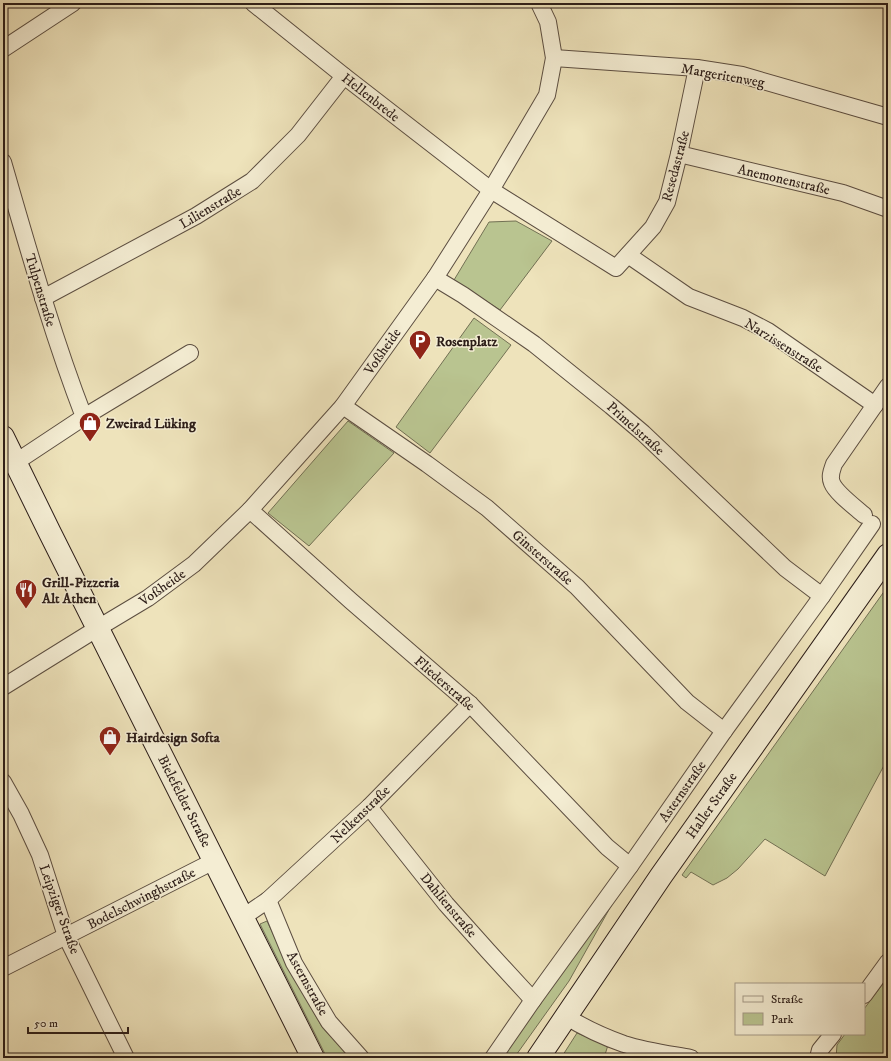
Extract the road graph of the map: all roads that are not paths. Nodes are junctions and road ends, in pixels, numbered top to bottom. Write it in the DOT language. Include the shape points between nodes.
graph roads {
  1 [pos="73,3"];
  2 [pos="253,3"];
  3 [pos="539,3"];
  4 [pos="3,49"];
  5 [pos="554,58"];
  6 [pos="697,68"];
  7 [pos="344,76"];
  8 [pos="888,117"];
  9 [pos="680,154"];
  10 [pos="3,162"];
  11 [pos="491,190"];
  12 [pos="888,209"];
  13 [pos="628,255"];
  14 [pos="435,278"];
  15 [pos="43,298"];
  16 [pos="190,353"];
  17 [pos="888,386"];
  18 [pos="875,405"];
  19 [pos="343,406"];
  20 [pos="84,417"];
  21 [pos="3,437"];
  22 [pos="16,462"];
  23 [pos="250,510"];
  24 [pos="888,555"];
  25 [pos="822,596"];
  26 [pos="98,628"];
  27 [pos="3,687"];
  28 [pos="470,704"];
  29 [pos="724,731"];
  30 [pos="3,782"];
  31 [pos="369,806"];
  32 [pos="214,861"];
  33 [pos="630,866"];
  34 [pos="268,900"];
  35 [pos="243,917"];
  36 [pos="66,936"];
  37 [pos="888,962"];
  38 [pos="3,968"];
  39 [pos="865,994"];
  40 [pos="533,1000"];
  41 [pos="565,1016"];
  42 [pos="832,1035"];
  43 [pos="126,1058"];
  44 [pos="313,1058"];
  45 [pos="361,1058"];
  46 [pos="493,1058"];
  47 [pos="538,1058"];
  48 [pos="691,1058"];
  49 [pos="818,1058"];
  1 -- 4 [label="street"];
  2 -- 7 [label="street, Hellenbrede"];
  3 -- 5 [label="street, Voßheide" via="548,22"];
  5 -- 6 [label="street, Margeritenweg"];
  5 -- 11 [label="street, Voßheide" via="547,95"];
  6 -- 8 [label="street, Margeritenweg" via="742,75"];
  6 -- 9 [label="street, Resedastraße"];
  7 -- 11 [label="street, Hellenbrede"];
  7 -- 15 [label="street, Lilienstraße" via="298,135 252,182 196,216"];
  9 -- 12 [label="street, Anemonenstraße" via="843,193"];
  9 -- 13 [label="street, Resedastraße" via="667,202 653,227"];
  10 -- 15 [label="street, Tulpenstraße"];
  11 -- 13 [label="street, Resedastraße" via="616,268"];
  11 -- 14 [label="street, Voßheide"];
  13 -- 18 [label="street, Narzissenstraße" via="690,297 768,331"];
  14 -- 19 [label="street, Voßheide"];
  14 -- 25 [label="street, Primelstraße" via="534,344 611,406 643,433 785,568"];
  15 -- 20 [label="street, Tulpenstraße"];
  16 -- 20 [label="street"];
  17 -- 18 [label="street"];
  18 -- 25 [label="street, Asternstraße" via="834,464 831,474 832,483 838,491 868,520"];
  19 -- 23 [label="street, Voßheide"];
  19 -- 29 [label="street, Ginsterstraße" via="487,508 577,587 687,702"];
  20 -- 22 [label="street"];
  21 -- 22 [label="main road, Bielefelder Straße"];
  22 -- 26 [label="main road, Bielefelder Straße"];
  23 -- 26 [label="street, Voßheide" via="194,564 148,598"];
  23 -- 28 [label="street, Fliederstraße"];
  24 -- 41 [label="main road, Haller Straße"];
  25 -- 29 [label="street, Asternstraße"];
  26 -- 27 [label="street, Voßheide"];
  26 -- 32 [label="main road, Bielefelder Straße"];
  28 -- 31 [label="street, Nelkenstraße"];
  28 -- 33 [label="street, Fliederstraße" via="607,847"];
  29 -- 33 [label="street, Asternstraße"];
  30 -- 36 [label="street, Leipziger Straße" via="40,855"];
  31 -- 34 [label="street, Nelkenstraße"];
  31 -- 40 [label="street, Dahlienstraße" via="446,904"];
  32 -- 35 [label="main road, Bielefelder Straße"];
  32 -- 36 [label="street, Bodelschwinghstraße"];
  33 -- 40 [label="street, Asternstraße"];
  34 -- 35 [label="street, Nelkenstraße"];
  34 -- 45 [label="street, Asternstraße" via="294,963 329,1022"];
  35 -- 44 [label="main road, Bielefelder Straße"];
  36 -- 38 [label="street, Bodelschwinghstraße"];
  36 -- 43 [label="street, Leipziger Straße"];
  37 -- 39 [label="street"];
  40 -- 46 [label="street, Asternstraße"];
  41 -- 47 [label="main road, Haller Straße"];
  41 -- 48 [label="street" via="623,1044"];
  42 -- 49 [label="street" via="820,1050"];
}
